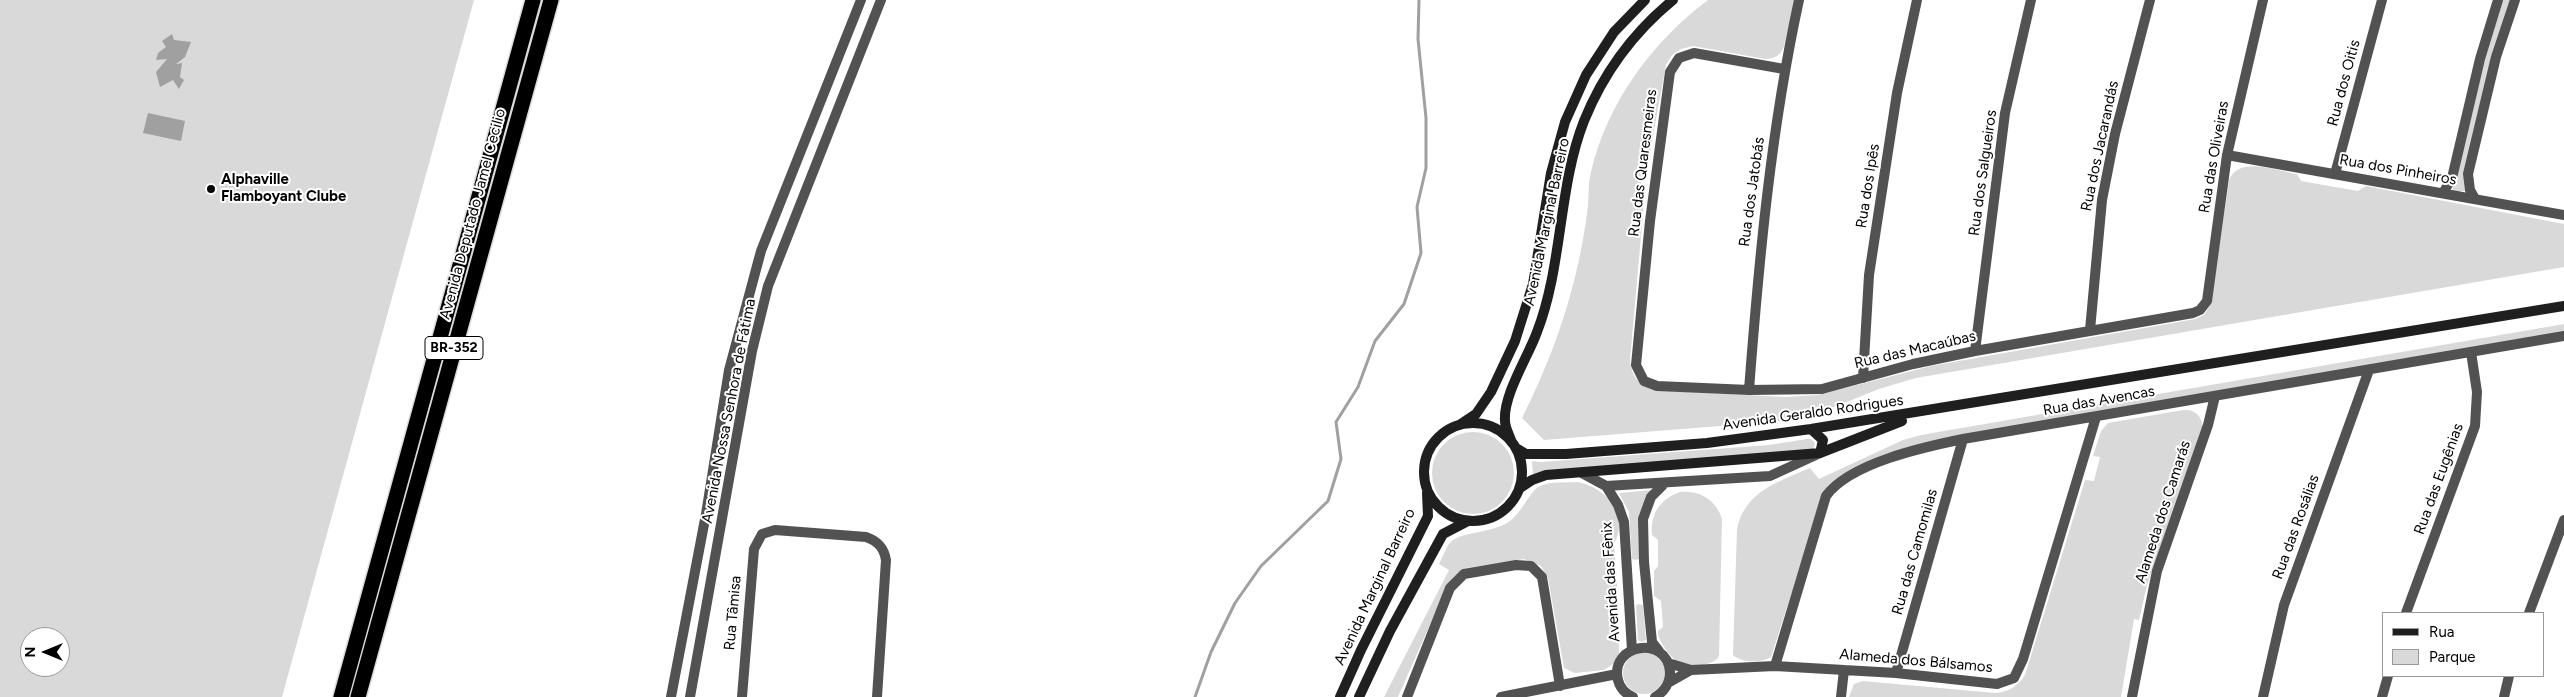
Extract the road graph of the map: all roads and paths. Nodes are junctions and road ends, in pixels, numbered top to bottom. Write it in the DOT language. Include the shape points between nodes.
graph roads {
  1 [pos="533,0"];
  2 [pos="551,0"];
  3 [pos="861,0"];
  4 [pos="881,0"];
  5 [pos="1645,0"];
  6 [pos="1673,0"];
  7 [pos="1799,0"];
  8 [pos="1917,0"];
  9 [pos="2031,0"];
  10 [pos="2150,0"];
  11 [pos="2263,0"];
  12 [pos="2382,0"];
  13 [pos="2498,0"];
  14 [pos="2515,0"];
  15 [pos="1784,69"];
  16 [pos="2227,154"];
  17 [pos="2335,174"];
  18 [pos="2443,193"];
  19 [pos="2475,199"];
  20 [pos="2564,215"];
  21 [pos="2564,306"];
  22 [pos="2192,313"];
  23 [pos="2090,330"];
  24 [pos="2564,336"];
  25 [pos="1975,351"];
  26 [pos="2471,352"];
  27 [pos="2370,370"];
  28 [pos="1863,378"];
  29 [pos="1644,381"];
  30 [pos="1749,390"];
  31 [pos="2215,396"];
  32 [pos="1964,406"];
  33 [pos="2096,417"];
  34 [pos="1461,424"];
  35 [pos="1811,429"];
  36 [pos="1963,439"];
  37 [pos="1514,445"];
  38 [pos="1820,453"];
  39 [pos="1582,473"];
  40 [pos="1665,482"];
  41 [pos="1606,486"];
  42 [pos="1520,488"];
  43 [pos="1427,489"];
  44 [pos="2564,520"];
  45 [pos="1466,522"];
  46 [pos="1644,562"];
  47 [pos="1626,564"];
  48 [pos="1648,600"];
  49 [pos="1629,601"];
  50 [pos="2406,612"];
  51 [pos="2529,612"];
  52 [pos="1632,650"];
  53 [pos="1658,651"];
  54 [pos="1668,663"];
  55 [pos="1775,666"];
  56 [pos="1691,670"];
  57 [pos="1844,670"];
  58 [pos="1617,674"];
  59 [pos="1896,674"];
  60 [pos="2388,677"];
  61 [pos="2509,677"];
  62 [pos="1668,683"];
  63 [pos="1560,686"];
  64 [pos="341,697"];
  65 [pos="358,697"];
  66 [pos="671,697"];
  67 [pos="690,697"];
  68 [pos="742,697"];
  69 [pos="877,697"];
  70 [pos="1340,697"];
  71 [pos="1359,697"];
  72 [pos="1407,697"];
  73 [pos="1501,697"];
  74 [pos="1633,697"];
  75 [pos="1655,697"];
  76 [pos="1841,697"];
  77 [pos="2132,697"];
  78 [pos="2263,697"];
  79 [pos="2382,697"];
  80 [pos="2504,697"];
  1 -- 64 [label="highway, Avenida Deputado Jamel Cecilio / BR-352"];
  2 -- 65 [label="highway, Avenida Deputado Jamel Cecilio / BR-352"];
  3 -- 66 [label="street, Avenida Nossa Senhora de Fátima" via="762,251 736,342"];
  4 -- 67 [label="street, Avenida Nossa Senhora de Fátima" via="768,286 752,352"];
  5 -- 34 [label="street, Avenida Marginal Barreiro" via="1614,32 1586,75 1565,122 1552,173 1533,284 1514,341 1491,392 1476,414"];
  6 -- 37 [label="street, Avenida Marginal Barreiro" via="1651,18 1611,68 1584,122 1570,172 1552,279 1538,331 1508,402 1505,422"];
  7 -- 15 [label="street, Rua dos Jatobás"];
  8 -- 28 [label="street, Rua dos Ipês" via="1898,93 1869,275"];
  9 -- 25 [label="street, Rua dos Salgueiros" via="2005,113"];
  10 -- 23 [label="street, Rua dos Jacarandás" via="2115,134 2102,200"];
  11 -- 16 [label="street, Rua das Oliveiras"];
  12 -- 17 [label="street, Rua dos Oitis"];
  13 -- 18 [label="street" via="2480,58 2452,178"];
  14 -- 19 [label="street" via="2496,57 2468,174"];
  15 -- 29 [label="street, Rua das Quaresmeiras" via="1694,53 1679,58 1670,72 1650,222 1636,365"];
  15 -- 30 [label="street, Rua dos Jatobás" via="1758,259"];
  16 -- 17 [label="street, Rua dos Pinheiros"];
  16 -- 22 [label="street, Rua das Oliveiras" via="2207,301 2200,310"];
  17 -- 18 [label="street, Rua dos Pinheiros"];
  18 -- 19 [label="street, Rua dos Pinheiros"];
  19 -- 20 [label="street, Rua dos Pinheiros"];
  21 -- 32 [label="street, Rua das Avencas"];
  22 -- 23 [label="street, Rua das Macaúbas"];
  23 -- 25 [label="street, Rua das Macaúbas"];
  24 -- 26 [label="street, Rua das Avencas"];
  25 -- 28 [label="street, Rua das Macaúbas"];
  26 -- 27 [label="street, Rua das Avencas"];
  26 -- 50 [label="street, Rua das Eugênias" via="2477,392 2475,426"];
  27 -- 31 [label="street, Rua das Avencas"];
  27 -- 78 [label="street, Rua das Rosálias" via="2284,605"];
  28 -- 30 [label="street, Rua das Macaúbas" via="1822,390"];
  29 -- 30 [label="street, Rua das Macaúbas" via="1657,386"];
  31 -- 33 [label="street, Rua das Avencas"];
  31 -- 77 [label="street, Alameda dos Camarás" via="2157,571"];
  32 -- 35 [label="street, Avenida Geraldo Rodrigues"];
  32 -- 38 [label="street, Avenida Geraldo Rodrigues" via="1893,423"];
  33 -- 36 [label="street, Rua das Avencas"];
  33 -- 59 [label="street, Alameda dos Bálsamos" via="2023,659 2014,678 1997,684"];
  34 -- 37 [label="street" via="1490,426 1502,432"];
  34 -- 43 [label="street" via="1446,431 1430,450 1424,473"];
  35 -- 37 [label="street, Avenida Geraldo Rodrigues" via="1707,443 1566,454 1526,454"];
  35 -- 38 [label="street" via="1823,440"];
  36 -- 55 [label="street, Rua das Avencas" via="1892,456 1835,485 1826,496"];
  36 -- 59 [label="street, Rua das Camomilas"];
  37 -- 42 [label="street" via="1521,461"];
  38 -- 39 [label="street, Avenida Geraldo Rodrigues"];
  38 -- 40 [label="street, Avenida Geraldo Rodrigues" via="1770,476"];
  39 -- 41 [label="street"];
  39 -- 42 [label="street, Avenida Geraldo Rodrigues" via="1546,476"];
  40 -- 41 [label="street, Avenida Geraldo Rodrigues"];
  40 -- 46 [label="street" via="1651,497 1643,519"];
  41 -- 47 [label="street, Avenida das Fênix" via="1624,522"];
  42 -- 45 [label="street" via="1512,504 1499,515 1483,521"];
  43 -- 45 [label="street" via="1442,511"];
  43 -- 70 [label="street, Avenida Marginal Barreiro" via="1428,516 1360,650"];
  44 -- 51 [label="street"];
  45 -- 71 [label="street, Avenida Marginal Barreiro" via="1443,534 1390,631"];
  46 -- 47 [label="street" via="1635,566"];
  46 -- 48 [label="street"];
  47 -- 49 [label="street, Avenida das Fênix"];
  48 -- 49 [label="street"];
  48 -- 53 [label="street" via="1652,642"];
  49 -- 52 [label="street, Avenida das Fênix"];
  52 -- 53 [label="street" via="1645,647"];
  52 -- 58 [label="street" via="1621,660"];
  53 -- 54 [label="street"];
  54 -- 56 [label="street, Alameda dos Bálsamos"];
  54 -- 62 [label="street"];
  55 -- 56 [label="street, Alameda dos Bálsamos"];
  55 -- 57 [label="street, Alameda dos Bálsamos"];
  56 -- 62 [label="street, Alameda dos Bálsamos"];
  57 -- 59 [label="street, Alameda dos Bálsamos"];
  57 -- 76 [label="street"];
  58 -- 63 [label="street"];
  58 -- 74 [label="street" via="1623,690"];
  60 -- 79 [label="street"];
  61 -- 80 [label="street"];
  62 -- 75 [label="street, Alameda dos Bálsamos"];
  63 -- 72 [label="street" via="1542,577 1531,566 1516,564 1464,574 1450,588"];
  63 -- 73 [label="street"];
  68 -- 69 [label="street, Rua Tâmisa" via="754,549 762,534 776,530 866,537 883,549 886,560"];
}
